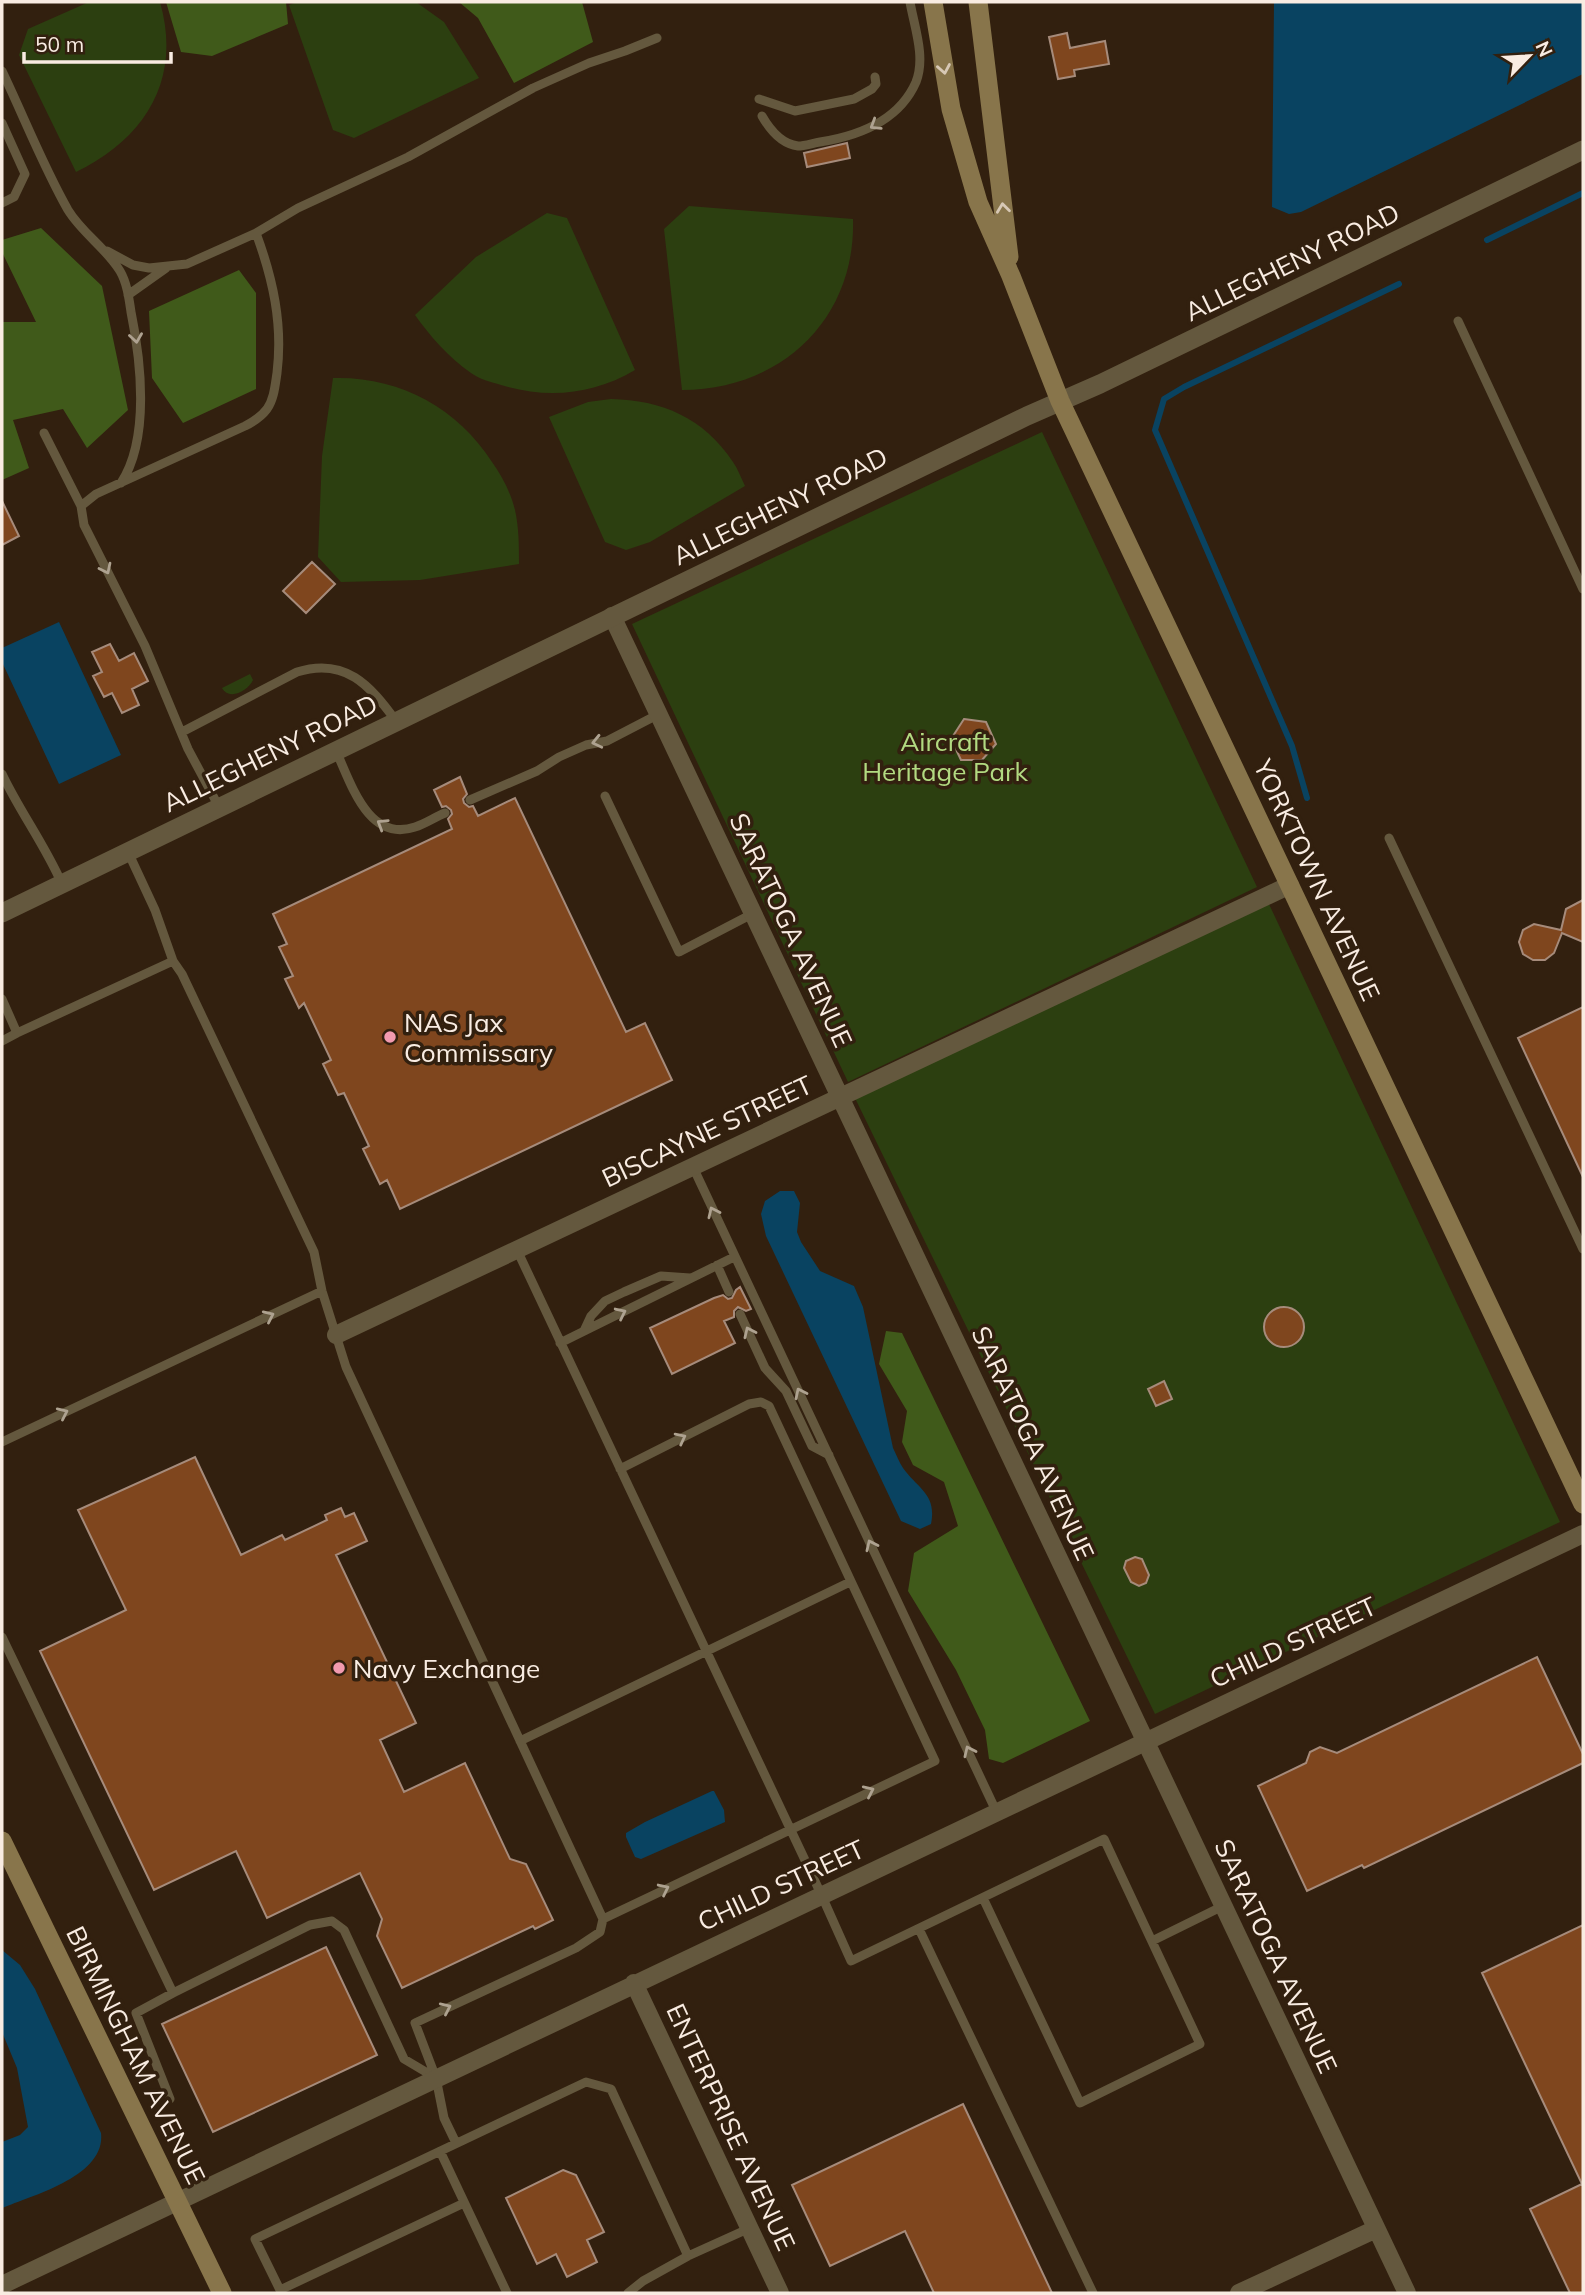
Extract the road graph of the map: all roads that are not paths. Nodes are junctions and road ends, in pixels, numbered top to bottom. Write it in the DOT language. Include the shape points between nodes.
graph roads {
  1 [pos="910,2"];
  2 [pos="933,2"];
  3 [pos="978,2"];
  4 [pos="657,38"];
  5 [pos="2,71"];
  6 [pos="875,77"];
  7 [pos="760,99"];
  8 [pos="762,116"];
  9 [pos="2,123"];
  10 [pos="1583,150"];
  11 [pos="2,203"];
  12 [pos="256,233"];
  13 [pos="107,251"];
  14 [pos="168,267"];
  15 [pos="1011,276"];
  16 [pos="128,295"];
  17 [pos="1458,321"];
  18 [pos="1060,401"];
  19 [pos="44,433"];
  20 [pos="121,483"];
  21 [pos="80,506"];
  22 [pos="1583,590"];
  23 [pos="612,616"];
  24 [pos="659,715"];
  25 [pos="396,721"];
  26 [pos="182,732"];
  27 [pos="336,750"];
  28 [pos="2,774"];
  29 [pos="605,796"];
  30 [pos="470,800"];
  31 [pos="219,807"];
  32 [pos="444,813"];
  33 [pos="1389,838"];
  34 [pos="128,852"];
  35 [pos="62,884"];
  36 [pos="1290,885"];
  37 [pos="2,913"];
  38 [pos="754,913"];
  39 [pos="173,961"];
  40 [pos="2,999"];
  41 [pos="17,1033"];
  42 [pos="2,1041"];
  43 [pos="841,1097"];
  44 [pos="693,1167"];
  45 [pos="1583,1249"];
  46 [pos="517,1250"];
  47 [pos="734,1256"];
  48 [pos="717,1265"];
  49 [pos="691,1278"];
  50 [pos="322,1291"];
  51 [pos="730,1292"];
  52 [pos="740,1314"];
  53 [pos="584,1331"];
  54 [pos="336,1335"];
  55 [pos="560,1343"];
  56 [pos="2,1442"];
  57 [pos="829,1455"];
  58 [pos="620,1469"];
  59 [pos="1583,1504"];
  60 [pos="1583,1534"];
  61 [pos="850,1583"];
  62 [pos="2,1637"];
  63 [pos="706,1651"];
  64 [pos="520,1741"];
  65 [pos="1144,1741"];
  66 [pos="997,1813"];
  67 [pos="790,1829"];
  68 [pos="2,1840"];
  69 [pos="821,1894"];
  70 [pos="983,1898"];
  71 [pos="1223,1906"];
  72 [pos="603,1919"];
  73 [pos="919,1928"];
  74 [pos="1152,1941"];
  75 [pos="634,1983"];
  76 [pos="173,1993"];
  77 [pos="436,2078"];
  78 [pos="170,2099"];
  79 [pos="456,2143"];
  80 [pos="440,2151"];
  81 [pos="178,2201"];
  82 [pos="464,2203"];
  83 [pos="750,2228"];
  84 [pos="1376,2229"];
  85 [pos="688,2256"];
  86 [pos="2,2285"];
  87 [pos="222,2293"];
  88 [pos="507,2293"];
  89 [pos="628,2293"];
  90 [pos="780,2293"];
  91 [pos="1093,2293"];
  92 [pos="1239,2293"];
  93 [pos="1406,2293"];
  1 -- 8 [label="lane, one-way" via="919,57 917,79 907,98 877,125 859,134 798,146 780,139"];
  2 -- 15 [label="main road, YORKTOWN AVENUE, one-way" via="951,110 978,202"];
  15 -- 3 [label="main road, YORKTOWN AVENUE, one-way"];
  4 -- 12 [label="lane" via="533,88"];
  5 -- 13 [label="lane" via="69,212"];
  6 -- 7 [label="lane" via="876,84 865,95 806,109 795,111"];
  9 -- 11 [label="lane" via="26,174 14,197"];
  10 -- 18 [label="street, ALLEGHENY ROAD"];
  12 -- 14 [label="lane" via="187,264"];
  12 -- 20 [label="lane" via="271,277 280,348 271,402 245,426"];
  13 -- 14 [label="lane" via="133,265"];
  13 -- 16 [label="lane" via="122,274"];
  14 -- 16 [label="lane"];
  15 -- 18 [label="main road, YORKTOWN AVENUE"];
  16 -- 20 [label="lane, one-way" via="141,376 140,413 129,470"];
  17 -- 22 [label="lane"];
  18 -- 23 [label="street, ALLEGHENY ROAD"];
  18 -- 36 [label="main road, YORKTOWN AVENUE"];
  19 -- 21 [label="lane"];
  20 -- 21 [label="lane"];
  21 -- 26 [label="lane, one-way"];
  23 -- 24 [label="street, SARATOGA AVENUE"];
  23 -- 25 [label="street, ALLEGHENY ROAD"];
  24 -- 30 [label="lane, one-way"];
  24 -- 38 [label="street, SARATOGA AVENUE"];
  25 -- 26 [label="lane" via="355,676 343,670 314,668 297,672"];
  25 -- 27 [label="street, ALLEGHENY ROAD"];
  26 -- 31 [label="lane"];
  27 -- 31 [label="street, ALLEGHENY ROAD"];
  32 -- 27 [label="lane, one-way" via="413,828 393,830 380,824 365,812"];
  28 -- 35 [label="lane"];
  29 -- 38 [label="lane" via="679,953"];
  31 -- 34 [label="street, ALLEGHENY ROAD"];
  33 -- 45 [label="lane"];
  34 -- 35 [label="street, ALLEGHENY ROAD"];
  34 -- 39 [label="lane"];
  35 -- 37 [label="street, ALLEGHENY ROAD"];
  36 -- 43 [label="street, BISCAYNE STREET"];
  36 -- 59 [label="main road, YORKTOWN AVENUE"];
  38 -- 43 [label="street, SARATOGA AVENUE"];
  39 -- 41 [label="lane"];
  39 -- 50 [label="lane" via="314,1252"];
  40 -- 41 [label="lane"];
  41 -- 42 [label="lane"];
  43 -- 44 [label="street, BISCAYNE STREET"];
  43 -- 65 [label="street, SARATOGA AVENUE"];
  44 -- 46 [label="street, BISCAYNE STREET"];
  47 -- 44 [label="lane, one-way"];
  46 -- 54 [label="street, BISCAYNE STREET"];
  46 -- 55 [label="lane"];
  47 -- 48 [label="lane"];
  57 -- 47 [label="lane, one-way"];
  48 -- 49 [label="lane"];
  48 -- 51 [label="lane"];
  53 -- 49 [label="lane, one-way"];
  49 -- 53 [label="lane" via="661,1276 605,1301"];
  50 -- 54 [label="lane"];
  56 -- 50 [label="lane, one-way"];
  57 -- 52 [label="lane, one-way" via="811,1446 786,1391 765,1368"];
  53 -- 55 [label="lane"];
  54 -- 64 [label="lane" via="346,1367"];
  55 -- 58 [label="lane"];
  66 -- 57 [label="lane, one-way"];
  58 -- 61 [label="lane, one-way" via="761,1402 769,1406"];
  58 -- 63 [label="lane"];
  60 -- 65 [label="street, CHILD STREET"];
  61 -- 63 [label="lane"];
  67 -- 61 [label="lane, one-way" via="935,1761"];
  62 -- 76 [label="lane"];
  63 -- 64 [label="lane"];
  63 -- 67 [label="lane"];
  64 -- 72 [label="lane"];
  65 -- 66 [label="street, CHILD STREET"];
  65 -- 71 [label="street, SARATOGA AVENUE"];
  66 -- 69 [label="street, CHILD STREET"];
  67 -- 69 [label="lane"];
  72 -- 67 [label="lane, one-way"];
  68 -- 81 [label="main road, BIRMINGHAM AVENUE"];
  69 -- 73 [label="lane" via="850,1961"];
  69 -- 75 [label="street, CHILD STREET"];
  70 -- 73 [label="lane"];
  70 -- 74 [label="lane" via="1104,1839"];
  70 -- 74 [label="lane" via="1080,2103 1200,2044"];
  71 -- 74 [label="lane"];
  71 -- 84 [label="street, SARATOGA AVENUE"];
  77 -- 72 [label="lane, one-way" via="415,2023 576,1948 600,1932"];
  73 -- 91 [label="lane"];
  75 -- 77 [label="street, CHILD STREET"];
  75 -- 83 [label="street, ENTERPRISE AVENUE"];
  76 -- 77 [label="lane" via="310,1925 332,1921 344,1930 404,2059"];
  76 -- 78 [label="lane" via="136,2014"];
  77 -- 79 [label="lane" via="444,2118"];
  77 -- 81 [label="street, CHILD STREET"];
  79 -- 80 [label="lane"];
  79 -- 85 [label="lane" via="586,2082 611,2089"];
  80 -- 82 [label="lane"];
  80 -- 82 [label="lane" via="255,2239 280,2290"];
  81 -- 86 [label="street, CHILD STREET"];
  81 -- 87 [label="main road, BIRMINGHAM AVENUE"];
  82 -- 88 [label="lane"];
  83 -- 85 [label="lane"];
  83 -- 90 [label="street, ENTERPRISE AVENUE"];
  84 -- 92 [label="street"];
  84 -- 93 [label="street, SARATOGA AVENUE"];
  85 -- 89 [label="lane"];
}
